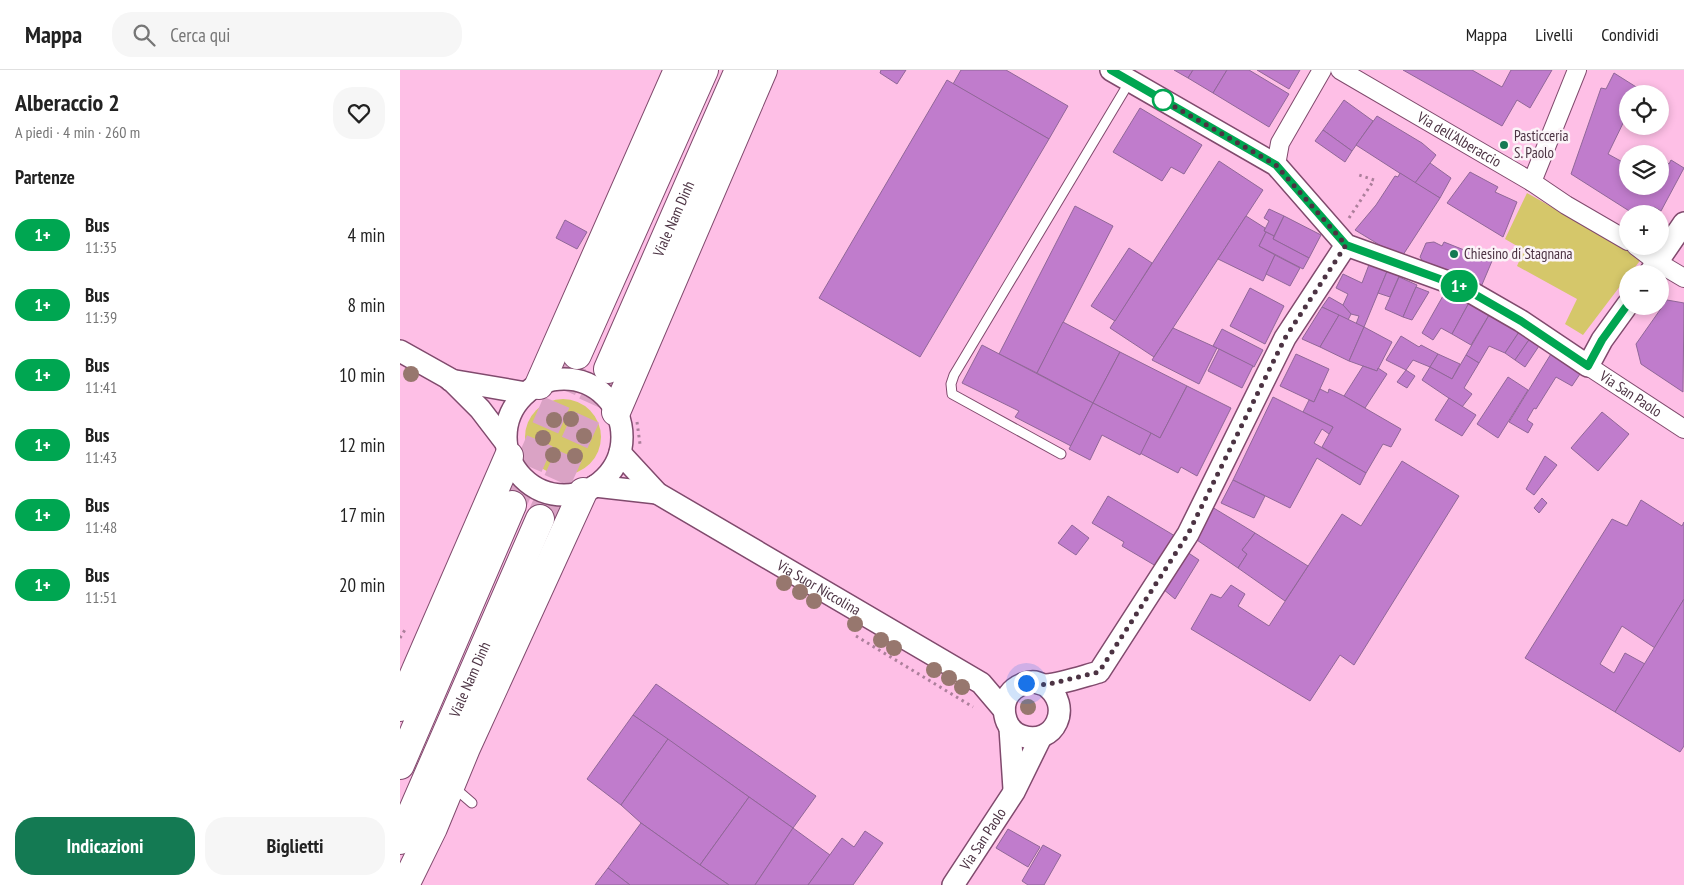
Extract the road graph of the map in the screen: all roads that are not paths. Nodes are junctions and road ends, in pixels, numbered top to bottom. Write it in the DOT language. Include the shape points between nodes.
graph roads {
  1 [pos="678,70"];
  2 [pos="704,70"];
  3 [pos="739,70"];
  4 [pos="763,70"];
  5 [pos="1111,70"];
  6 [pos="1322,70"];
  7 [pos="1340,70"];
  8 [pos="1577,70"];
  9 [pos="1130,81"];
  10 [pos="1276,165"];
  11 [pos="1532,182"];
  12 [pos="1684,222"];
  13 [pos="1619,236"];
  14 [pos="1341,240"];
  15 [pos="1643,255"];
  16 [pos="1651,265"];
  17 [pos="1655,265"];
  18 [pos="1669,273"];
  19 [pos="1684,278"];
  20 [pos="1620,315"];
  21 [pos="400,351"];
  22 [pos="577,355"];
  23 [pos="1588,366"];
  24 [pos="608,369"];
  25 [pos="450,380"];
  26 [pos="533,389"];
  27 [pos="616,412"];
  28 [pos="1684,429"];
  29 [pos="507,449"];
  30 [pos="620,453"];
  31 [pos="1061,454"];
  32 [pos="589,489"];
  33 [pos="657,493"];
  34 [pos="512,505"];
  35 [pos="540,519"];
  36 [pos="981,683"];
  37 [pos="1045,685"];
  38 [pos="1014,689"];
  39 [pos="400,707"];
  40 [pos="1007,719"];
  41 [pos="1040,737"];
  42 [pos="466,748"];
  43 [pos="400,765"];
  44 [pos="457,790"];
  45 [pos="1014,792"];
  46 [pos="472,803"];
  47 [pos="433,828"];
  48 [pos="400,840"];
  49 [pos="409,881"];
  50 [pos="953,885"];
  1 -- 26 [label="main road"];
  2 -- 22 [label="main road"];
  3 -- 24 [label="main road, Viale Nam Dinh"];
  4 -- 27 [label="main road"];
  5 -- 9 [label="street"];
  6 -- 10 [label="street" via="1280,142"];
  7 -- 11 [label="street, Via dell'Alberaccio"];
  8 -- 11 [label="street"];
  9 -- 10 [label="street"];
  9 -- 31 [label="lane" via="951,384 952,394"];
  10 -- 14 [label="street"];
  11 -- 13 [label="street, Via dell'Alberaccio"];
  12 -- 17 [label="street"];
  14 -- 23 [label="street, Via San Paolo" via="1462,287 1521,321"];
  14 -- 37 [label="street" via="1285,338 1188,534 1099,672"];
  15 -- 16 [label="street"];
  18 -- 19 [label="street"];
  20 -- 23 [label="street"];
  21 -- 25 [label="street"];
  23 -- 28 [label="street, Via San Paolo"];
  25 -- 26 [label="street"];
  25 -- 29 [label="street" via="480,409"];
  26 -- 27 [label="street" via="554,380 583,382 608,399"];
  26 -- 29 [label="street" via="510,416 506,430"];
  27 -- 30 [label="street" via="622,432"];
  29 -- 32 [label="street" via="516,469 538,489 568,495"];
  29 -- 39 [label="main road"];
  30 -- 32 [label="street" via="610,472"];
  30 -- 33 [label="street"];
  32 -- 33 [label="street"];
  32 -- 42 [label="main road"];
  33 -- 36 [label="street, Via Suor Niccolina"];
  34 -- 43 [label="main road, Viale Nam Dinh"];
  35 -- 48 [label="main road, Viale Nam Dinh"];
  36 -- 38 [label="street, Via Suor Niccolina"];
  36 -- 40 [label="street, Via Suor Niccolina"];
  37 -- 38 [label="street" via="1026,683"];
  37 -- 41 [label="street, Via San Paolo" via="1057,697 1060,716 1049,733"];
  38 -- 40 [label="street, Via San Paolo" via="1007,696"];
  40 -- 41 [label="street" via="1018,735"];
  40 -- 45 [label="street, Via San Paolo"];
  41 -- 45 [label="street, Via San Paolo"];
  42 -- 44 [label="lane"];
  42 -- 47 [label="main road"];
  44 -- 46 [label="lane"];
  44 -- 47 [label="lane"];
  45 -- 50 [label="street, Via San Paolo"];
  47 -- 49 [label="main road"];
}
